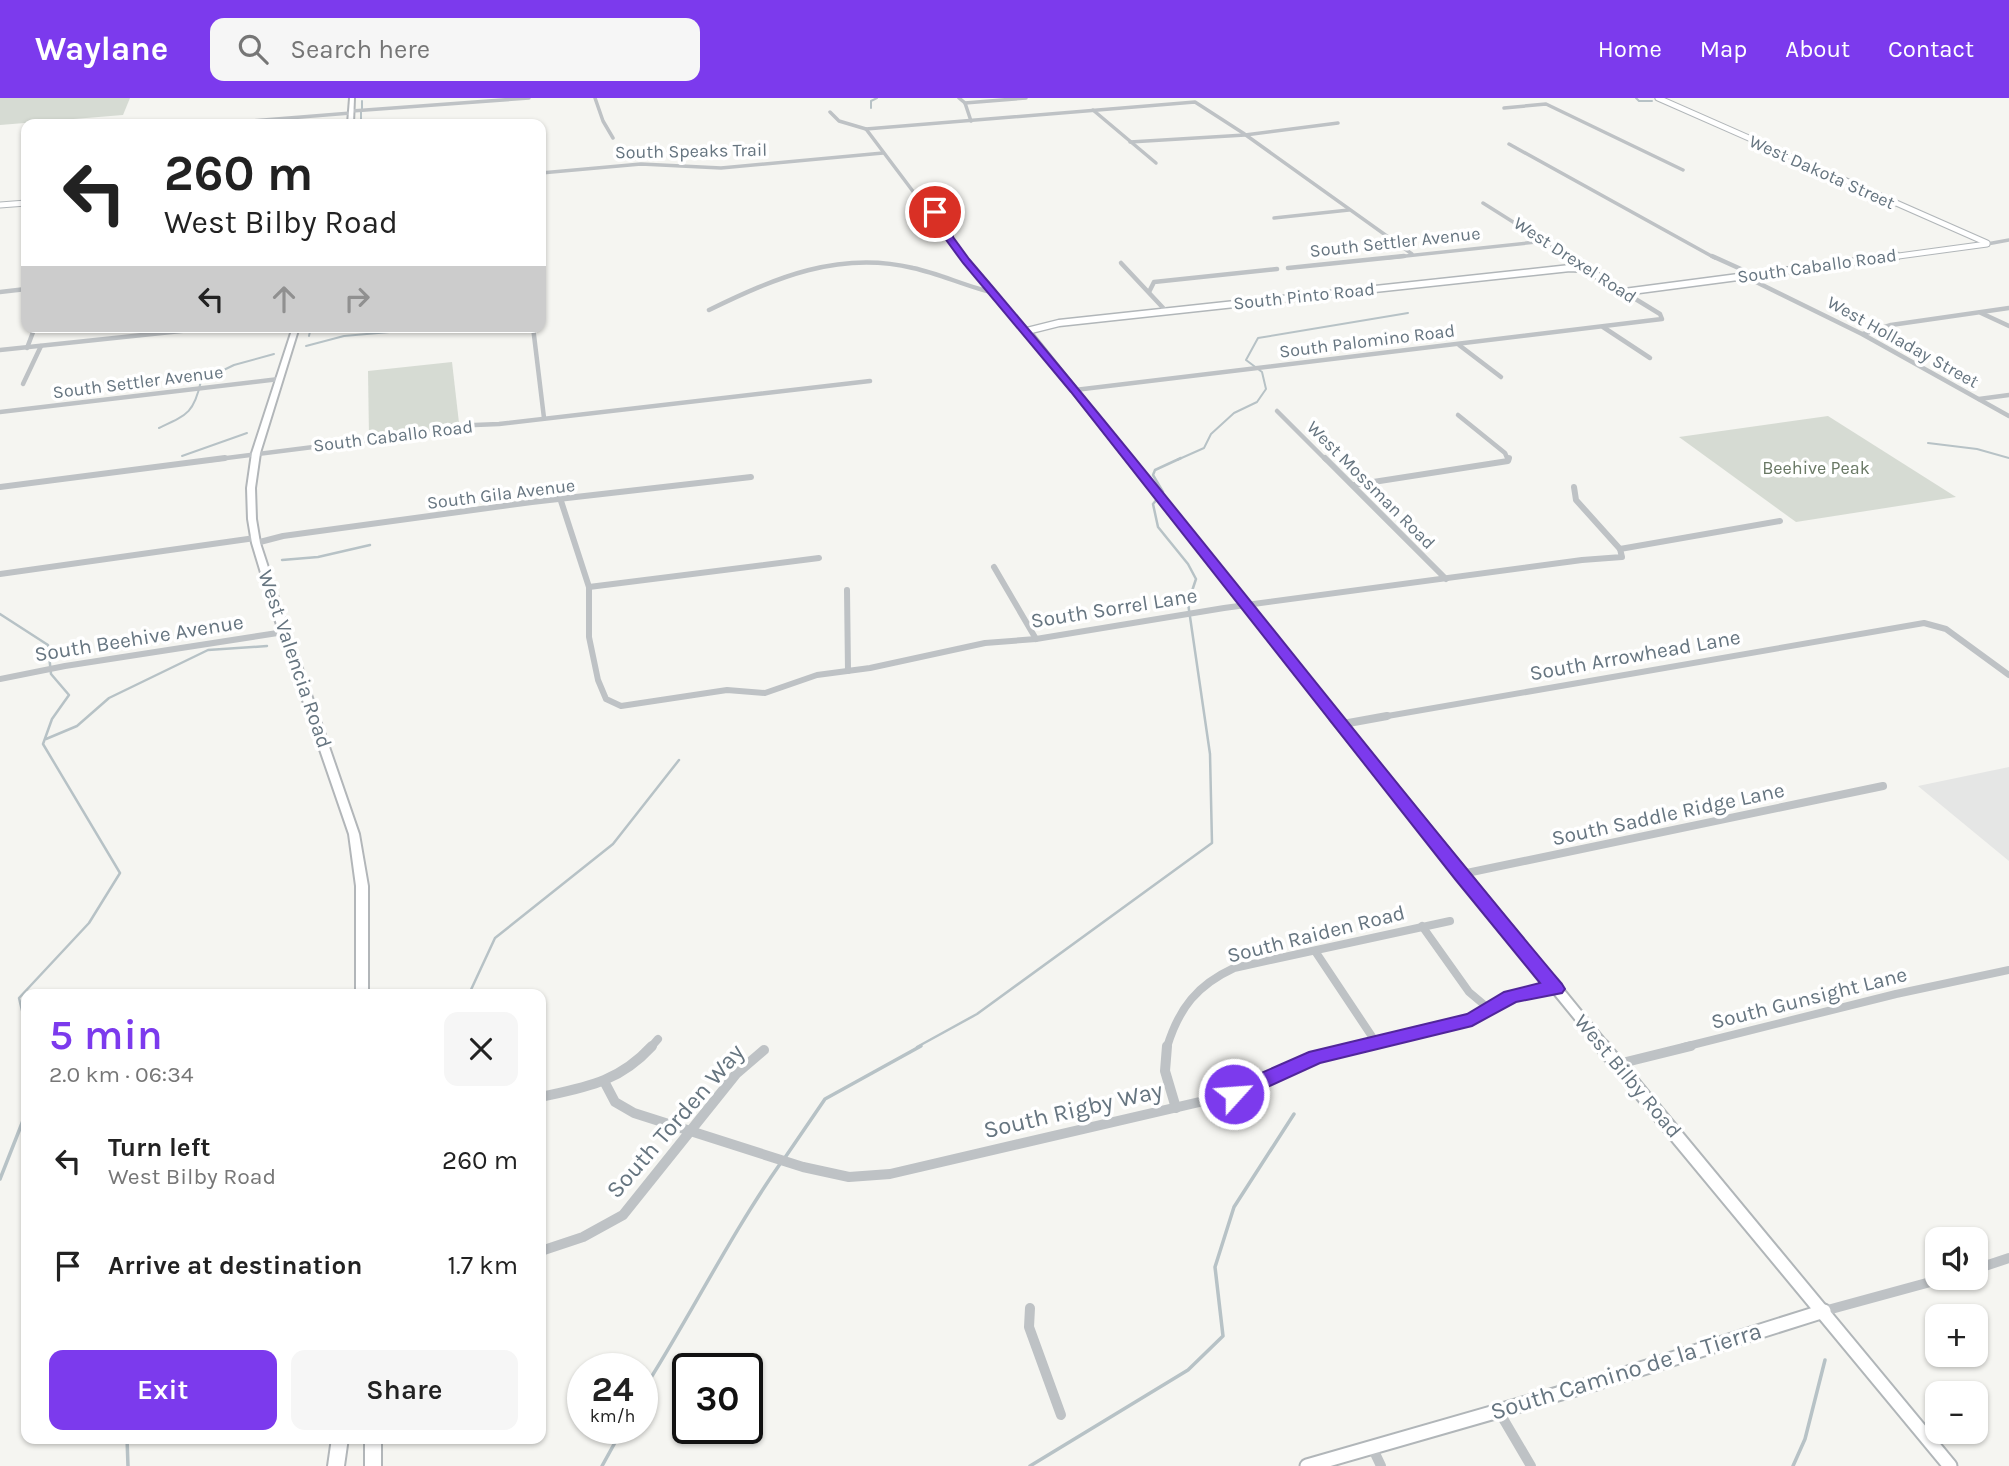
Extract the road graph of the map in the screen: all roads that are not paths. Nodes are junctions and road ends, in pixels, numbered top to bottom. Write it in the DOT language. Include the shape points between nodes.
graph roads {
  1 [pos="352,98"];
  2 [pos="529,98"];
  3 [pos="595,98"];
  4 [pos="960,98"];
  5 [pos="1026,98"];
  6 [pos="1534,98"];
  7 [pos="1658,98"];
  8 [pos="965,103"];
  9 [pos="1546,104"];
  10 [pos="1504,108"];
  11 [pos="1093,110"];
  12 [pos="351,112"];
  13 [pos="830,112"];
  14 [pos="272,119"];
  15 [pos="351,119"];
  16 [pos="971,121"];
  17 [pos="1338,123"];
  18 [pos="866,129"];
  19 [pos="1245,135"];
  20 [pos="612,138"];
  21 [pos="1130,142"];
  22 [pos="1508,144"];
  23 [pos="883,153"];
  24 [pos="1156,163"];
  25 [pos="1683,170"];
  26 [pos="546,173"];
  27 [pos="21,203"];
  28 [pos="1483,203"];
  29 [pos="0,205"];
  30 [pos="1350,210"];
  31 [pos="1274,218"];
  32 [pos="2009,240"];
  33 [pos="1546,241"];
  34 [pos="1987,244"];
  35 [pos="1412,254"];
  36 [pos="1121,262"];
  37 [pos="1288,268"];
  38 [pos="1583,268"];
  39 [pos="1277,269"];
  40 [pos="1755,275"];
  41 [pos="1744,276"];
  42 [pos="21,290"];
  43 [pos="0,292"];
  44 [pos="1149,292"];
  45 [pos="1624,292"];
  46 [pos="996,294"];
  47 [pos="2009,308"];
  48 [pos="709,310"];
  49 [pos="1166,311"];
  50 [pos="1980,313"];
  51 [pos="1661,320"];
  52 [pos="2009,326"];
  53 [pos="1603,327"];
  54 [pos="1027,331"];
  55 [pos="33,333"];
  56 [pos="163,333"];
  57 [pos="294,333"];
  58 [pos="534,333"];
  59 [pos="1862,334"];
  60 [pos="1459,345"];
  61 [pos="41,346"];
  62 [pos="27,348"];
  63 [pos="0,350"];
  64 [pos="1650,358"];
  65 [pos="1501,377"];
  66 [pos="279,379"];
  67 [pos="870,381"];
  68 [pos="23,384"];
  69 [pos="1075,390"];
  70 [pos="2009,395"];
  71 [pos="1978,399"];
  72 [pos="1277,411"];
  73 [pos="0,412"];
  74 [pos="1458,415"];
  75 [pos="2009,416"];
  76 [pos="544,418"];
  77 [pos="256,453"];
  78 [pos="750,476"];
  79 [pos="1354,485"];
  80 [pos="0,487"];
  81 [pos="1574,487"];
  82 [pos="561,501"];
  83 [pos="1780,521"];
  84 [pos="256,540"];
  85 [pos="1620,549"];
  86 [pos="818,558"];
  87 [pos="994,567"];
  88 [pos="0,574"];
  89 [pos="1446,579"];
  90 [pos="589,587"];
  91 [pos="847,590"];
  92 [pos="1248,606"];
  93 [pos="284,632"];
  94 [pos="1036,639"];
  95 [pos="848,671"];
  96 [pos="2009,675"];
  97 [pos="0,680"];
  98 [pos="1343,724"];
  99 [pos="1883,786"];
  100 [pos="1461,875"];
  101 [pos="1450,921"];
  102 [pos="1422,926"];
  103 [pos="1315,951"];
  104 [pos="2009,970"];
  105 [pos="362,989"];
  106 [pos="1555,989"];
  107 [pos="1488,1008"];
  108 [pos="658,1039"];
  109 [pos="1375,1041"];
  110 [pos="764,1050"];
  111 [pos="1618,1064"];
  112 [pos="604,1083"];
  113 [pos="546,1096"];
  114 [pos="1176,1108"];
  115 [pos="693,1130"];
  116 [pos="546,1250"];
  117 [pos="2009,1258"];
  118 [pos="1988,1265"];
  119 [pos="1925,1283"];
  120 [pos="1030,1308"];
  121 [pos="1824,1311"];
  122 [pos="1498,1410"];
  123 [pos="1061,1415"];
  124 [pos="339,1444"];
  125 [pos="373,1444"];
  126 [pos="1371,1447"];
  127 [pos="337,1466"];
  128 [pos="373,1466"];
  129 [pos="1307,1466"];
  130 [pos="1381,1466"];
  131 [pos="1531,1466"];
  132 [pos="1950,1466"];
  1 -- 12 [label="main road"];
  2 -- 12 [label="street"];
  3 -- 20 [label="street"];
  4 -- 8 [label="street"];
  5 -- 8 [label="street"];
  6 -- 9 [label="street"];
  7 -- 34 [label="street, West Dakota Street"];
  8 -- 16 [label="street"];
  9 -- 10 [label="street"];
  9 -- 25 [label="street"];
  11 -- 16 [label="street"];
  11 -- 19 [label="street" via="1195,102"];
  11 -- 21 [label="street"];
  12 -- 14 [label="street"];
  12 -- 15 [label="main road"];
  13 -- 18 [label="street" via="839,121"];
  16 -- 18 [label="street"];
  17 -- 19 [label="street"];
  18 -- 23 [label="street, West Bilby Road"];
  19 -- 21 [label="street"];
  19 -- 30 [label="street"];
  21 -- 24 [label="street"];
  22 -- 40 [label="street" via="1719,260"];
  23 -- 26 [label="street, South Speaks Trail" via="721,168 641,164"];
  23 -- 46 [label="street, West Bilby Road" via="918,198 932,205 948,225 954,244"];
  27 -- 29 [label="street"];
  28 -- 33 [label="street, West Drexel Road"];
  30 -- 31 [label="street"];
  30 -- 35 [label="street"];
  32 -- 34 [label="street, South Caballo Road"];
  33 -- 35 [label="street, South Settler Avenue"];
  33 -- 38 [label="street, West Drexel Road"];
  34 -- 40 [label="street, South Caballo Road"];
  35 -- 37 [label="street, South Settler Avenue"];
  36 -- 44 [label="street"];
  38 -- 45 [label="street, West Drexel Road"];
  38 -- 49 [label="street, South Pinto Road"];
  39 -- 44 [label="street" via="1154,282"];
  40 -- 41 [label="street, South Caballo Road"];
  41 -- 45 [label="street, South Caballo Road"];
  41 -- 59 [label="street, West Holladay Street"];
  42 -- 43 [label="street"];
  44 -- 49 [label="street"];
  45 -- 51 [label="street, West Drexel Road" via="1660,314"];
  46 -- 48 [label="street" via="913,268 853,260 776,279"];
  46 -- 54 [label="street, West Bilby Road"];
  47 -- 50 [label="street"];
  49 -- 54 [label="street, South Pinto Road"];
  50 -- 52 [label="street"];
  50 -- 59 [label="street" via="1891,325"];
  51 -- 53 [label="street, South Palomino Road"];
  53 -- 60 [label="street, South Palomino Road"];
  53 -- 64 [label="street"];
  54 -- 69 [label="street, West Bilby Road"];
  55 -- 62 [label="street"];
  56 -- 61 [label="street"];
  57 -- 66 [label="main road, West Valencia Road"];
  58 -- 76 [label="street"];
  59 -- 71 [label="street, West Holladay Street"];
  60 -- 65 [label="street"];
  60 -- 69 [label="street, South Palomino Road"];
  61 -- 62 [label="street"];
  61 -- 68 [label="street"];
  62 -- 63 [label="street"];
  66 -- 73 [label="street, South Settler Avenue"];
  66 -- 77 [label="main road, West Valencia Road"];
  67 -- 76 [label="street, South Caballo Road" via="742,400"];
  69 -- 92 [label="street, West Bilby Road"];
  70 -- 71 [label="street"];
  71 -- 75 [label="street, West Holladay Street"];
  72 -- 79 [label="street, West Mossman Road"];
  74 -- 79 [label="street" via="1505,453 1508,461"];
  76 -- 77 [label="street, South Caballo Road"];
  77 -- 80 [label="street, South Caballo Road"];
  77 -- 84 [label="main road, West Valencia Road" via="251,496"];
  78 -- 82 [label="street, South Gila Avenue"];
  79 -- 89 [label="street, West Mossman Road"];
  81 -- 85 [label="street" via="1576,500"];
  82 -- 84 [label="street, South Gila Avenue"];
  82 -- 90 [label="street"];
  83 -- 85 [label="street, South Sorrel Lane"];
  84 -- 88 [label="street, South Gila Avenue"];
  84 -- 93 [label="main road, West Valencia Road"];
  85 -- 89 [label="street, South Sorrel Lane" via="1622,557"];
  86 -- 90 [label="street"];
  87 -- 94 [label="street"];
  89 -- 92 [label="street, South Sorrel Lane"];
  90 -- 95 [label="street, South Sorrel Lane" via="590,642 602,692 613,704 727,690 765,692 803,678"];
  91 -- 95 [label="street"];
  92 -- 94 [label="street, South Sorrel Lane"];
  92 -- 98 [label="street, West Bilby Road"];
  93 -- 97 [label="street, South Beehive Avenue"];
  93 -- 105 [label="main road, West Valencia Road" via="354,834 362,886"];
  94 -- 95 [label="street, South Sorrel Lane" via="985,643"];
  96 -- 98 [label="street, South Arrowhead Lane" via="1934,624"];
  98 -- 100 [label="street, West Bilby Road"];
  99 -- 100 [label="street, South Saddle Ridge Lane"];
  100 -- 106 [label="street, West Bilby Road"];
  101 -- 102 [label="street, South Raiden Road"];
  102 -- 103 [label="street, South Raiden Road"];
  102 -- 107 [label="street" via="1469,992"];
  103 -- 109 [label="street"];
  103 -- 114 [label="street, South Raiden Road" via="1234,968 1210,980 1189,1000 1168,1037 1164,1062 1167,1088"];
  104 -- 111 [label="street, South Gunsight Lane"];
  106 -- 107 [label="street, South Rigby Way" via="1510,997"];
  106 -- 111 [label="street, West Bilby Road"];
  107 -- 109 [label="street, South Rigby Way" via="1472,1019"];
  108 -- 112 [label="street" via="638,1063"];
  109 -- 114 [label="street, South Rigby Way" via="1315,1057 1234,1094"];
  110 -- 115 [label="street, South Torden Way" via="736,1074"];
  111 -- 121 [label="street, West Bilby Road"];
  112 -- 113 [label="street"];
  112 -- 115 [label="street, South Rigby Way" via="615,1102 635,1113"];
  114 -- 115 [label="street, South Rigby Way" via="890,1174 849,1177 803,1167"];
  115 -- 116 [label="street, South Torden Way" via="623,1215 575,1242"];
  117 -- 118 [label="street"];
  119 -- 121 [label="street, South Camino de la Tierra"];
  120 -- 123 [label="street" via="1029,1327"];
  121 -- 122 [label="street, South Camino de la Tierra"];
  121 -- 132 [label="street, West Bilby Road"];
  122 -- 126 [label="street, South Camino de la Tierra"];
  122 -- 131 [label="street"];
  124 -- 127 [label="main road"];
  125 -- 128 [label="main road"];
  126 -- 129 [label="street, South Camino de la Tierra"];
  126 -- 130 [label="street"];
}
